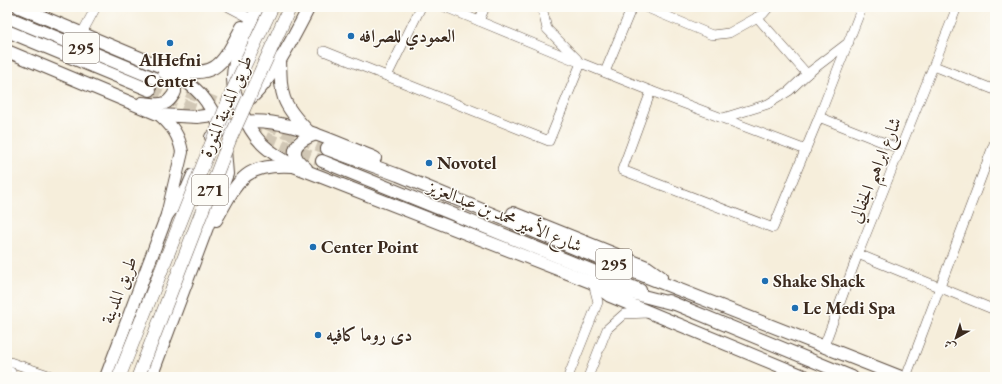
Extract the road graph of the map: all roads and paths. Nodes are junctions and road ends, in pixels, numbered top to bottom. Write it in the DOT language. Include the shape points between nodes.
graph roads {
  1 [pos="19,7"];
  2 [pos="96,7"];
  3 [pos="228,7"];
  4 [pos="272,7"];
  5 [pos="290,7"];
  6 [pos="309,7"];
  7 [pos="421,7"];
  8 [pos="446,7"];
  9 [pos="485,7"];
  10 [pos="542,7"];
  11 [pos="632,7"];
  12 [pos="645,7"];
  13 [pos="768,7"];
  14 [pos="862,7"];
  15 [pos="957,7"];
  16 [pos="254,11"];
  17 [pos="7,17"];
  18 [pos="757,17"];
  19 [pos="478,21"];
  20 [pos="7,31"];
  21 [pos="82,33"];
  22 [pos="849,42"];
  23 [pos="7,51"];
  24 [pos="324,51"];
  25 [pos="280,58"];
  26 [pos="580,63"];
  27 [pos="934,66"];
  28 [pos="164,68"];
  29 [pos="605,72"];
  30 [pos="807,74"];
  31 [pos="387,76"];
  32 [pos="154,78"];
  33 [pos="150,90"];
  34 [pos="995,90"];
  35 [pos="651,92"];
  36 [pos="133,103"];
  37 [pos="239,106"];
  38 [pos="160,115"];
  39 [pos="215,115"];
  40 [pos="820,117"];
  41 [pos="722,118"];
  42 [pos="246,123"];
  43 [pos="221,130"];
  44 [pos="312,133"];
  45 [pos="995,140"];
  46 [pos="327,149"];
  47 [pos="900,149"];
  48 [pos="806,150"];
  49 [pos="322,161"];
  50 [pos="296,167"];
  51 [pos="313,173"];
  52 [pos="187,189"];
  53 [pos="216,202"];
  54 [pos="167,216"];
  55 [pos="202,244"];
  56 [pos="858,254"];
  57 [pos="593,283"];
  58 [pos="940,287"];
  59 [pos="680,290"];
  60 [pos="674,304"];
  61 [pos="995,310"];
  62 [pos="651,312"];
  63 [pos="824,346"];
  64 [pos="7,361"];
  65 [pos="7,370"];
  66 [pos="13,377"];
  67 [pos="54,377"];
  68 [pos="106,377"];
  69 [pos="119,377"];
  70 [pos="138,377"];
  71 [pos="151,377"];
  72 [pos="568,377"];
  73 [pos="588,377"];
  74 [pos="806,377"];
  75 [pos="852,377"];
  76 [pos="901,377"];
  77 [pos="906,377"];
  1 -- 21 [label="main road"];
  2 -- 21 [label="street"];
  3 -- 16 [label="street"];
  4 -- 69 [label="highway, طريق المدينة المنورة / 271, bridge" via="232,92"];
  5 -- 70 [label="highway, طريق المدينة المنورة / 271, bridge" via="230,139"];
  6 -- 25 [label="main road" via="292,42"];
  7 -- 31 [label="street"];
  8 -- 19 [label="street"];
  9 -- 19 [label="street"];
  10 -- 26 [label="street" via="547,29"];
  11 -- 29 [label="street"];
  12 -- 18 [label="street" via="712,34 729,33"];
  13 -- 18 [label="street"];
  14 -- 22 [label="street"];
  15 -- 27 [label="street, شارع ابراهيم الجفالي"];
  16 -- 25 [label="main road" via="244,62 249,76 264,77"];
  16 -- 28 [label="main road" via="221,64 200,73"];
  16 -- 37 [label="main road" via="234,70 233,79"];
  17 -- 32 [label="main road, 295"];
  18 -- 30 [label="street"];
  19 -- 26 [label="street"];
  20 -- 33 [label="main road, 295"];
  21 -- 28 [label="main road"];
  22 -- 30 [label="street"];
  22 -- 40 [label="street"];
  23 -- 36 [label="main road"];
  24 -- 31 [label="street"];
  25 -- 37 [label="main road" via="256,94"];
  25 -- 44 [label="main road" via="284,102"];
  26 -- 29 [label="street"];
  26 -- 31 [label="street" via="549,141"];
  27 -- 34 [label="street"];
  27 -- 47 [label="street, شارع ابراهيم الجفالي"];
  28 -- 36 [label="main road" via="174,84 174,96 160,105"];
  28 -- 39 [label="main road" via="199,91"];
  29 -- 35 [label="street"];
  30 -- 41 [label="street" via="789,92 768,104"];
  35 -- 41 [label="street"];
  35 -- 48 [label="street" via="622,170 773,228"];
  36 -- 38 [label="main road"];
  37 -- 39 [label="main road"];
  37 -- 42 [label="main road"];
  38 -- 39 [label="main road"];
  38 -- 54 [label="main road" via="173,127 182,152"];
  39 -- 43 [label="main road"];
  40 -- 47 [label="street"];
  40 -- 48 [label="street"];
  41 -- 48 [label="street"];
  42 -- 43 [label="main road" via="231,125"];
  42 -- 44 [label="main road" via="288,125"];
  42 -- 50 [label="main road" via="251,133 270,151"];
  43 -- 52 [label="main road" via="211,137"];
  43 -- 53 [label="main road" via="227,174"];
  44 -- 51 [label="main road" via="296,145 295,155 300,163"];
  44 -- 59 [label="main road" via="647,267"];
  45 -- 58 [label="street"];
  46 -- 59 [label="main road, شارع الأمير محمد بن عبدالعزيز / 295" via="398,175"];
  47 -- 56 [label="street, شارع ابراهيم الجفالي"];
  49 -- 60 [label="main road, شارع الأمير محمد بن عبدالعزيز / 295"];
  50 -- 51 [label="main road"];
  50 -- 55 [label="main road" via="265,166 246,174 234,188"];
  51 -- 57 [label="main road"];
  52 -- 53 [label="main road" via="205,170 212,171 218,178"];
  52 -- 54 [label="main road"];
  53 -- 55 [label="main road"];
  54 -- 68 [label="main road, طريق المدينة"];
  55 -- 71 [label="main road"];
  56 -- 58 [label="street"];
  56 -- 63 [label="street, شارع ابراهيم الجفالي"];
  57 -- 60 [label="main road"];
  57 -- 62 [label="main road" via="610,296"];
  57 -- 72 [label="street" via="598,302"];
  58 -- 61 [label="street"];
  58 -- 77 [label="street"];
  59 -- 63 [label="main road, شارع الأمير محمد بن عبدالعزيز / 295"];
  60 -- 75 [label="main road, شارع الأمير محمد بن عبدالعزيز / 295"];
  62 -- 73 [label="street" via="624,314 607,329"];
  62 -- 74 [label="main road"];
  63 -- 76 [label="main road, شارع الأمير محمد بن عبدالعزيز / 295"];
  64 -- 67 [label="street"];
  65 -- 66 [label="street" via="12,372"];
}
